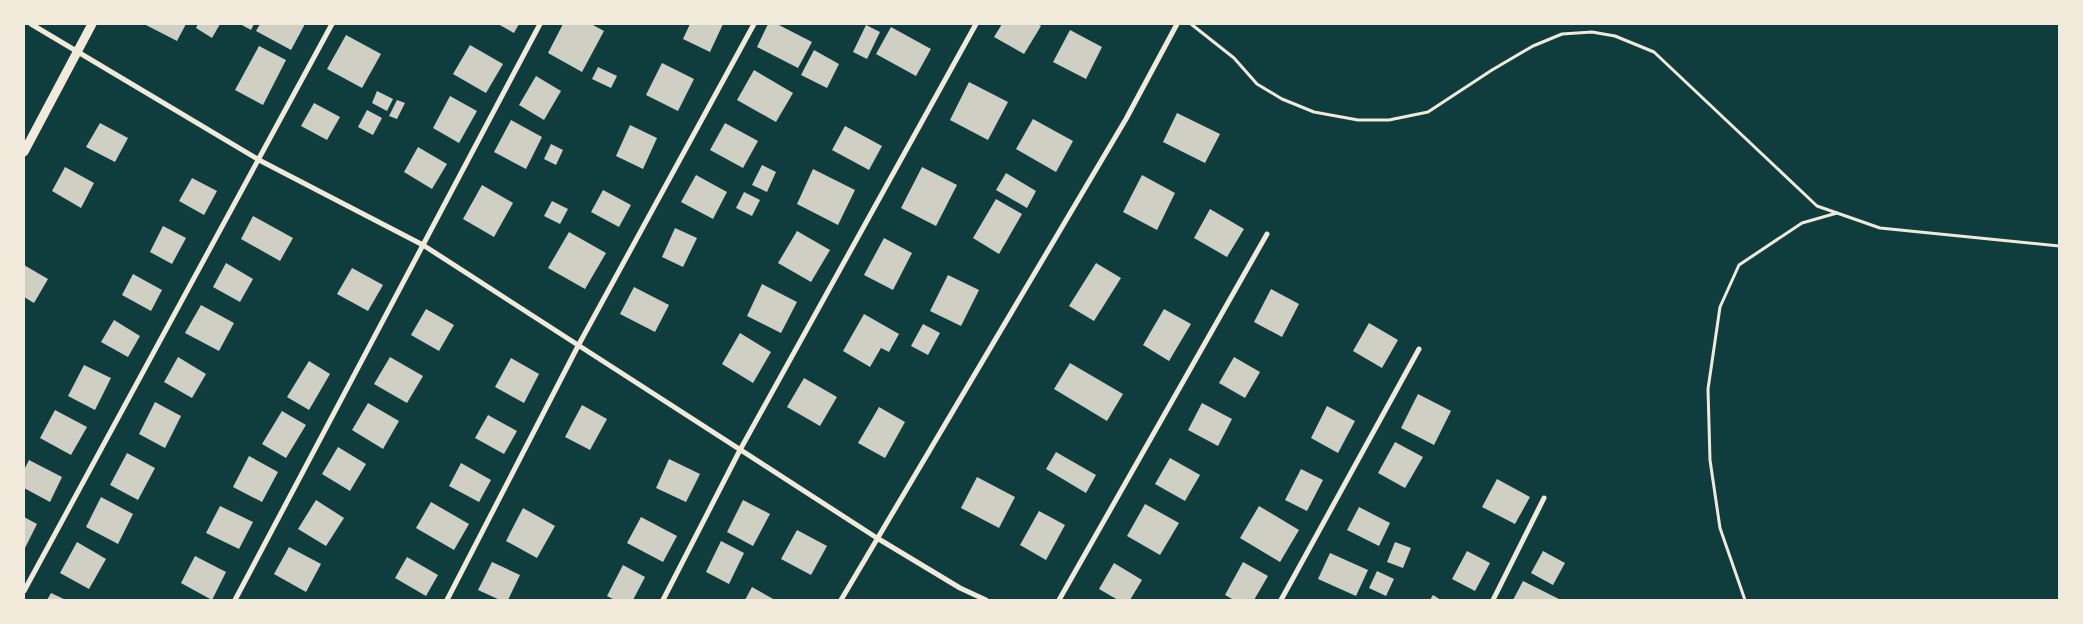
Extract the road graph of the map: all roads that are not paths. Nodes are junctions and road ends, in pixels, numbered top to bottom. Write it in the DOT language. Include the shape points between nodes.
graph roads {
  1 [pos="31,24"];
  2 [pos="92,24"];
  3 [pos="332,24"];
  4 [pos="540,24"];
  5 [pos="754,24"];
  6 [pos="976,24"];
  7 [pos="1177,24"];
  8 [pos="77,51"];
  9 [pos="24,152"];
  10 [pos="259,160"];
  11 [pos="1267,234"];
  12 [pos="423,245"];
  13 [pos="578,346"];
  14 [pos="1419,349"];
  15 [pos="740,450"];
  16 [pos="1544,498"];
  17 [pos="877,538"];
  18 [pos="24,591"];
  19 [pos="235,600"];
  20 [pos="448,600"];
  21 [pos="663,600"];
  22 [pos="841,600"];
  23 [pos="986,600"];
  24 [pos="1059,600"];
  25 [pos="1281,600"];
  26 [pos="1493,600"];
  1 -- 8 [label="street"];
  2 -- 8 [label="street"];
  3 -- 10 [label="street"];
  4 -- 12 [label="street"];
  5 -- 13 [label="street"];
  6 -- 15 [label="street"];
  7 -- 17 [label="street" via="1126,119"];
  8 -- 9 [label="street"];
  8 -- 10 [label="street"];
  10 -- 12 [label="street"];
  10 -- 18 [label="street"];
  11 -- 24 [label="street"];
  12 -- 13 [label="street"];
  12 -- 19 [label="street"];
  13 -- 15 [label="street"];
  13 -- 20 [label="street"];
  14 -- 25 [label="street"];
  15 -- 17 [label="street"];
  15 -- 21 [label="street"];
  16 -- 26 [label="street"];
  17 -- 22 [label="street"];
  17 -- 23 [label="street"];
}
